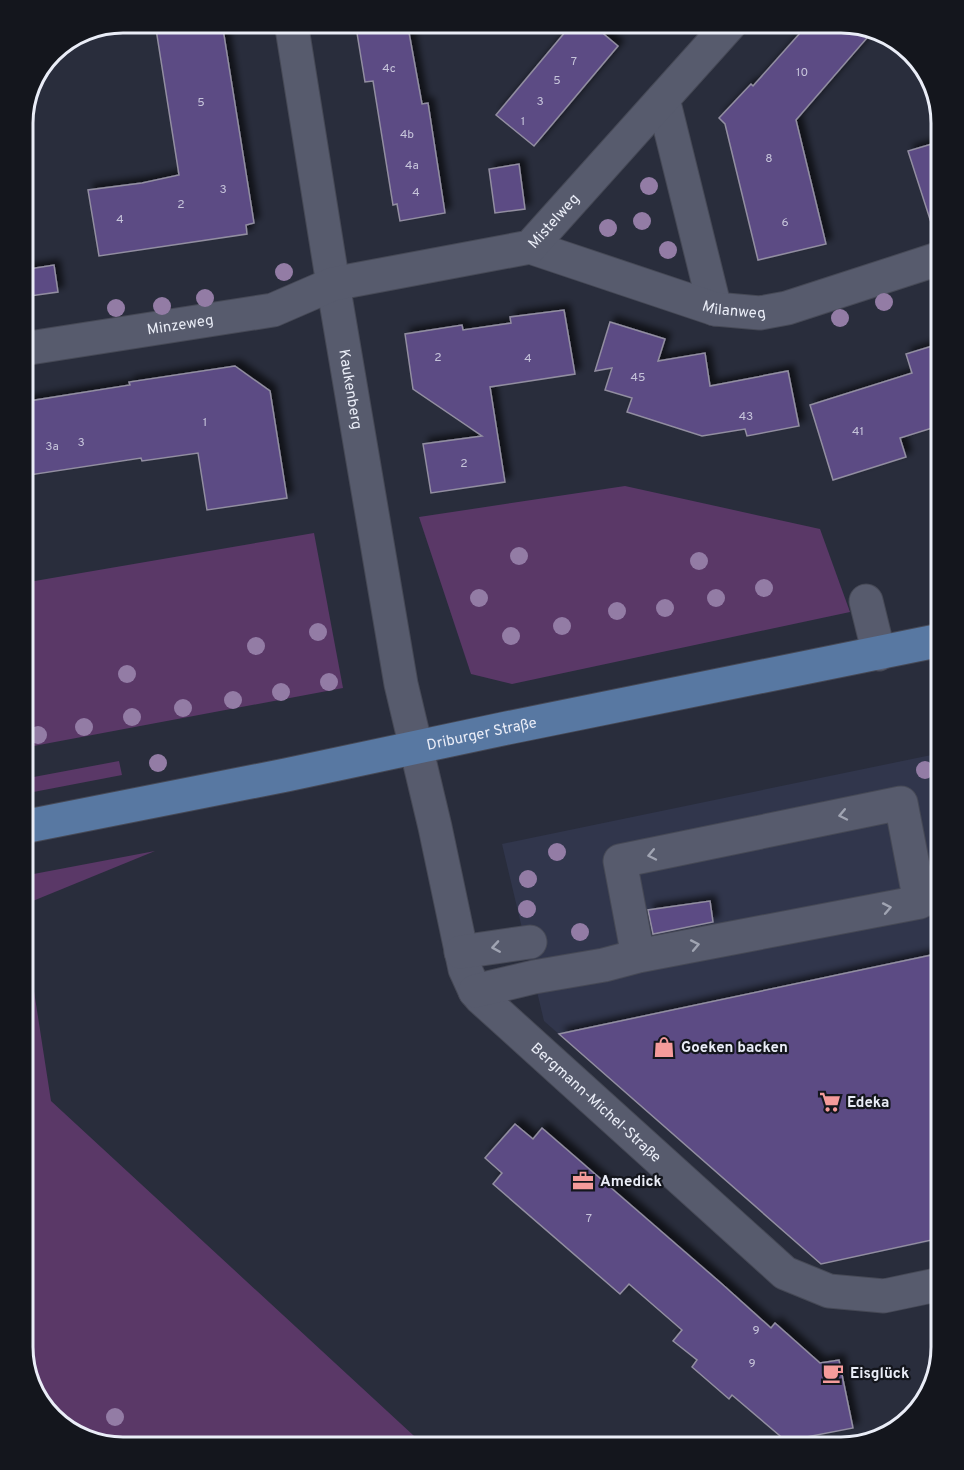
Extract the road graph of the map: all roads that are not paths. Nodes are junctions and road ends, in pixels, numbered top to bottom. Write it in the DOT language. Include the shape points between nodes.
graph roads {
  1 [pos="293,33"];
  2 [pos="722,33"];
  3 [pos="663,99"];
  4 [pos="530,248"];
  5 [pos="931,262"];
  6 [pos="333,284"];
  7 [pos="715,309"];
  8 [pos="33,347"];
  9 [pos="866,600"];
  10 [pos="931,642"];
  11 [pos="879,654"];
  12 [pos="415,748"];
  13 [pos="33,825"];
  14 [pos="530,942"];
  15 [pos="461,952"];
  16 [pos="638,956"];
  17 [pos="475,990"];
  18 [pos="931,1286"];
  1 -- 6 [label="street, Kaukenberg"];
  2 -- 3 [label="street, Mistelweg"];
  3 -- 4 [label="street, Mistelweg"];
  3 -- 7 [label="street"];
  4 -- 6 [label="street, Mistelweg"];
  4 -- 7 [label="street, Milanweg"];
  5 -- 7 [label="street, Milanweg" via="760,314"];
  6 -- 8 [label="street, Minzeweg" via="273,310"];
  6 -- 12 [label="street, Kaukenberg"];
  9 -- 11 [label="street"];
  10 -- 11 [label="main road, Driburger Straße"];
  11 -- 12 [label="main road, Driburger Straße"];
  12 -- 13 [label="main road, Driburger Straße"];
  12 -- 15 [label="street, Bergmann-Michel-Straße"];
  14 -- 15 [label="street, one-way"];
  15 -- 17 [label="street, Bergmann-Michel-Straße"];
  16 -- 16 [label="street, one-way" via="920,902 901,802 620,861"];
  16 -- 17 [label="street"];
  17 -- 18 [label="street, Bergmann-Michel-Straße" via="785,1273 830,1291 884,1296"];
}
